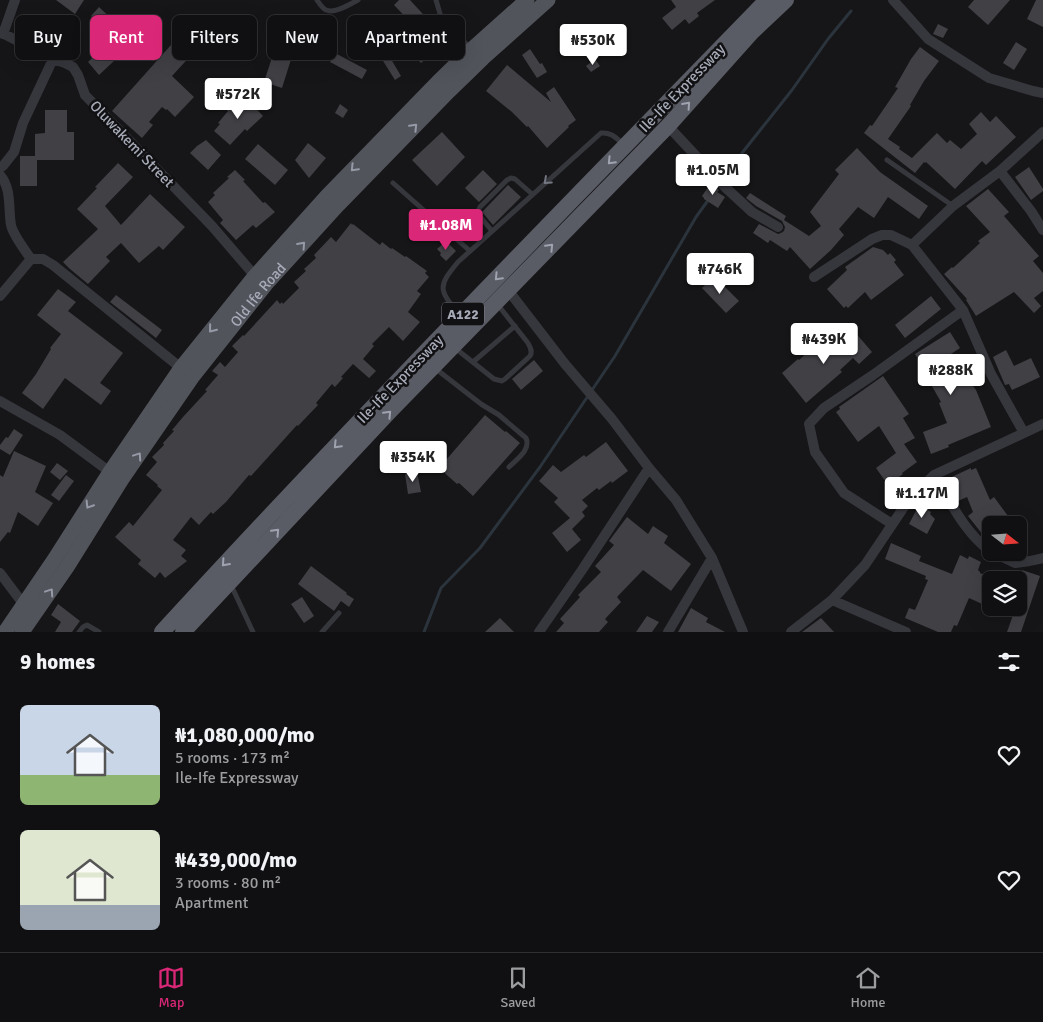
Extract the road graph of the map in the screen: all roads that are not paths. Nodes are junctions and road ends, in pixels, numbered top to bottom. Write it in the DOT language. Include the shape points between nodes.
graph roads {
  1 [pos="15,0"];
  2 [pos="317,0"];
  3 [pos="357,0"];
  4 [pos="436,0"];
  5 [pos="527,0"];
  6 [pos="548,0"];
  7 [pos="767,0"];
  8 [pos="786,0"];
  9 [pos="893,0"];
  10 [pos="1,33"];
  11 [pos="15,40"];
  12 [pos="472,49"];
  13 [pos="53,60"];
  14 [pos="56,60"];
  15 [pos="1043,93"];
  16 [pos="668,126"];
  17 [pos="1043,132"];
  18 [pos="626,146"];
  19 [pos="887,160"];
  20 [pos="0,167"];
  21 [pos="1000,171"];
  22 [pos="0,175"];
  23 [pos="392,182"];
  24 [pos="532,194"];
  25 [pos="332,200"];
  26 [pos="953,206"];
  27 [pos="778,227"];
  28 [pos="1043,230"];
  29 [pos="492,231"];
  30 [pos="912,245"];
  31 [pos="470,251"];
  32 [pos="31,260"];
  33 [pos="255,276"];
  34 [pos="814,277"];
  35 [pos="508,290"];
  36 [pos="0,296"];
  37 [pos="496,303"];
  38 [pos="963,310"];
  39 [pos="461,316"];
  40 [pos="515,326"];
  41 [pos="453,347"];
  42 [pos="473,362"];
  43 [pos="434,367"];
  44 [pos="181,368"];
  45 [pos="0,401"];
  46 [pos="1043,424"];
  47 [pos="1024,433"];
  48 [pos="509,467"];
  49 [pos="648,468"];
  50 [pos="110,472"];
  51 [pos="934,475"];
  52 [pos="892,524"];
  53 [pos="982,545"];
  54 [pos="712,558"];
  55 [pos="1043,558"];
  56 [pos="1011,561"];
  57 [pos="0,573"];
  58 [pos="230,582"];
  59 [pos="832,600"];
  60 [pos="24,605"];
  61 [pos="338,613"];
  62 [pos="4,632"];
  63 [pos="22,632"];
  64 [pos="79,632"];
  65 [pos="98,632"];
  66 [pos="162,632"];
  67 [pos="183,632"];
  68 [pos="254,632"];
  69 [pos="322,632"];
  70 [pos="539,632"];
  71 [pos="668,632"];
  72 [pos="743,632"];
  73 [pos="790,632"];
  74 [pos="906,632"];
  1 -- 10 [label="street"];
  2 -- 3 [label="lane" via="328,11"];
  4 -- 12 [label="lane" via="447,26"];
  5 -- 12 [label="main road, Old Ife Road"];
  25 -- 6 [label="main road, Old Ife Road, one-way"];
  7 -- 18 [label="highway, Ile-Ife Expressway / A122"];
  16 -- 8 [label="highway, Ile-Ife Expressway / A122, one-way" via="752,32"];
  9 -- 15 [label="street" via="928,38 990,78"];
  10 -- 11 [label="street, Oluwakemi Street"];
  12 -- 25 [label="main road, Old Ife Road, one-way" via="431,89"];
  13 -- 20 [label="street" via="23,123 14,152"];
  14 -- 33 [label="street, Oluwakemi Street" via="73,67 85,95 212,226"];
  16 -- 27 [label="street" via="745,206"];
  35 -- 16 [label="highway, Ile-Ife Expressway / A122, one-way"];
  17 -- 21 [label="street"];
  18 -- 24 [label="lane, one-way" via="610,134 601,133"];
  18 -- 39 [label="highway, Ile-Ife Expressway / A122, one-way"];
  19 -- 26 [label="lane"];
  21 -- 26 [label="street"];
  21 -- 28 [label="street"];
  22 -- 32 [label="street" via="5,180 11,227"];
  23 -- 31 [label="lane"];
  24 -- 29 [label="lane"];
  24 -- 29 [label="lane" via="515,179 507,180 477,211"];
  25 -- 33 [label="main road, Old Ife Road"];
  63 -- 25 [label="main road, Old Ife Road, one-way" via="193,376"];
  26 -- 30 [label="street"];
  29 -- 31 [label="lane"];
  30 -- 34 [label="street" via="891,234 882,234"];
  30 -- 38 [label="street"];
  31 -- 39 [label="lane" via="448,273 443,284 445,297"];
  32 -- 36 [label="street"];
  32 -- 44 [label="street" via="43,259 53,265"];
  33 -- 44 [label="main road, Old Ife Road, one-way"];
  35 -- 37 [label="highway, Ile-Ife Expressway / A122"];
  35 -- 49 [label="street"];
  37 -- 40 [label="lane"];
  37 -- 41 [label="highway, Ile-Ife Expressway / A122"];
  38 -- 47 [label="street" via="991,374"];
  38 -- 52 [label="street" via="824,408 808,424 815,452 844,493"];
  39 -- 66 [label="highway, Ile-Ife Expressway / A122, one-way"];
  40 -- 42 [label="lane"];
  40 -- 42 [label="lane" via="532,352 505,379 494,379"];
  41 -- 42 [label="lane"];
  41 -- 43 [label="highway, Ile-Ife Expressway / A122"];
  43 -- 48 [label="lane" via="499,414 526,438 527,447"];
  58 -- 43 [label="highway, Ile-Ife Expressway / A122, one-way"];
  44 -- 50 [label="main road, Old Ife Road"];
  45 -- 50 [label="street" via="60,435"];
  46 -- 47 [label="street"];
  47 -- 51 [label="street"];
  49 -- 54 [label="street" via="676,500"];
  49 -- 70 [label="street"];
  50 -- 60 [label="main road, Old Ife Road, one-way"];
  51 -- 52 [label="street" via="908,501"];
  51 -- 53 [label="street" via="962,522"];
  52 -- 59 [label="street" via="866,564"];
  54 -- 71 [label="street"];
  54 -- 72 [label="street"];
  55 -- 56 [label="street"];
  57 -- 60 [label="street"];
  58 -- 67 [label="highway, Ile-Ife Expressway / A122"];
  58 -- 68 [label="lane"];
  59 -- 73 [label="street"];
  59 -- 74 [label="street"];
  60 -- 62 [label="main road, Old Ife Road"];
  61 -- 69 [label="lane"];
  64 -- 65 [label="lane" via="88,625"];
}
